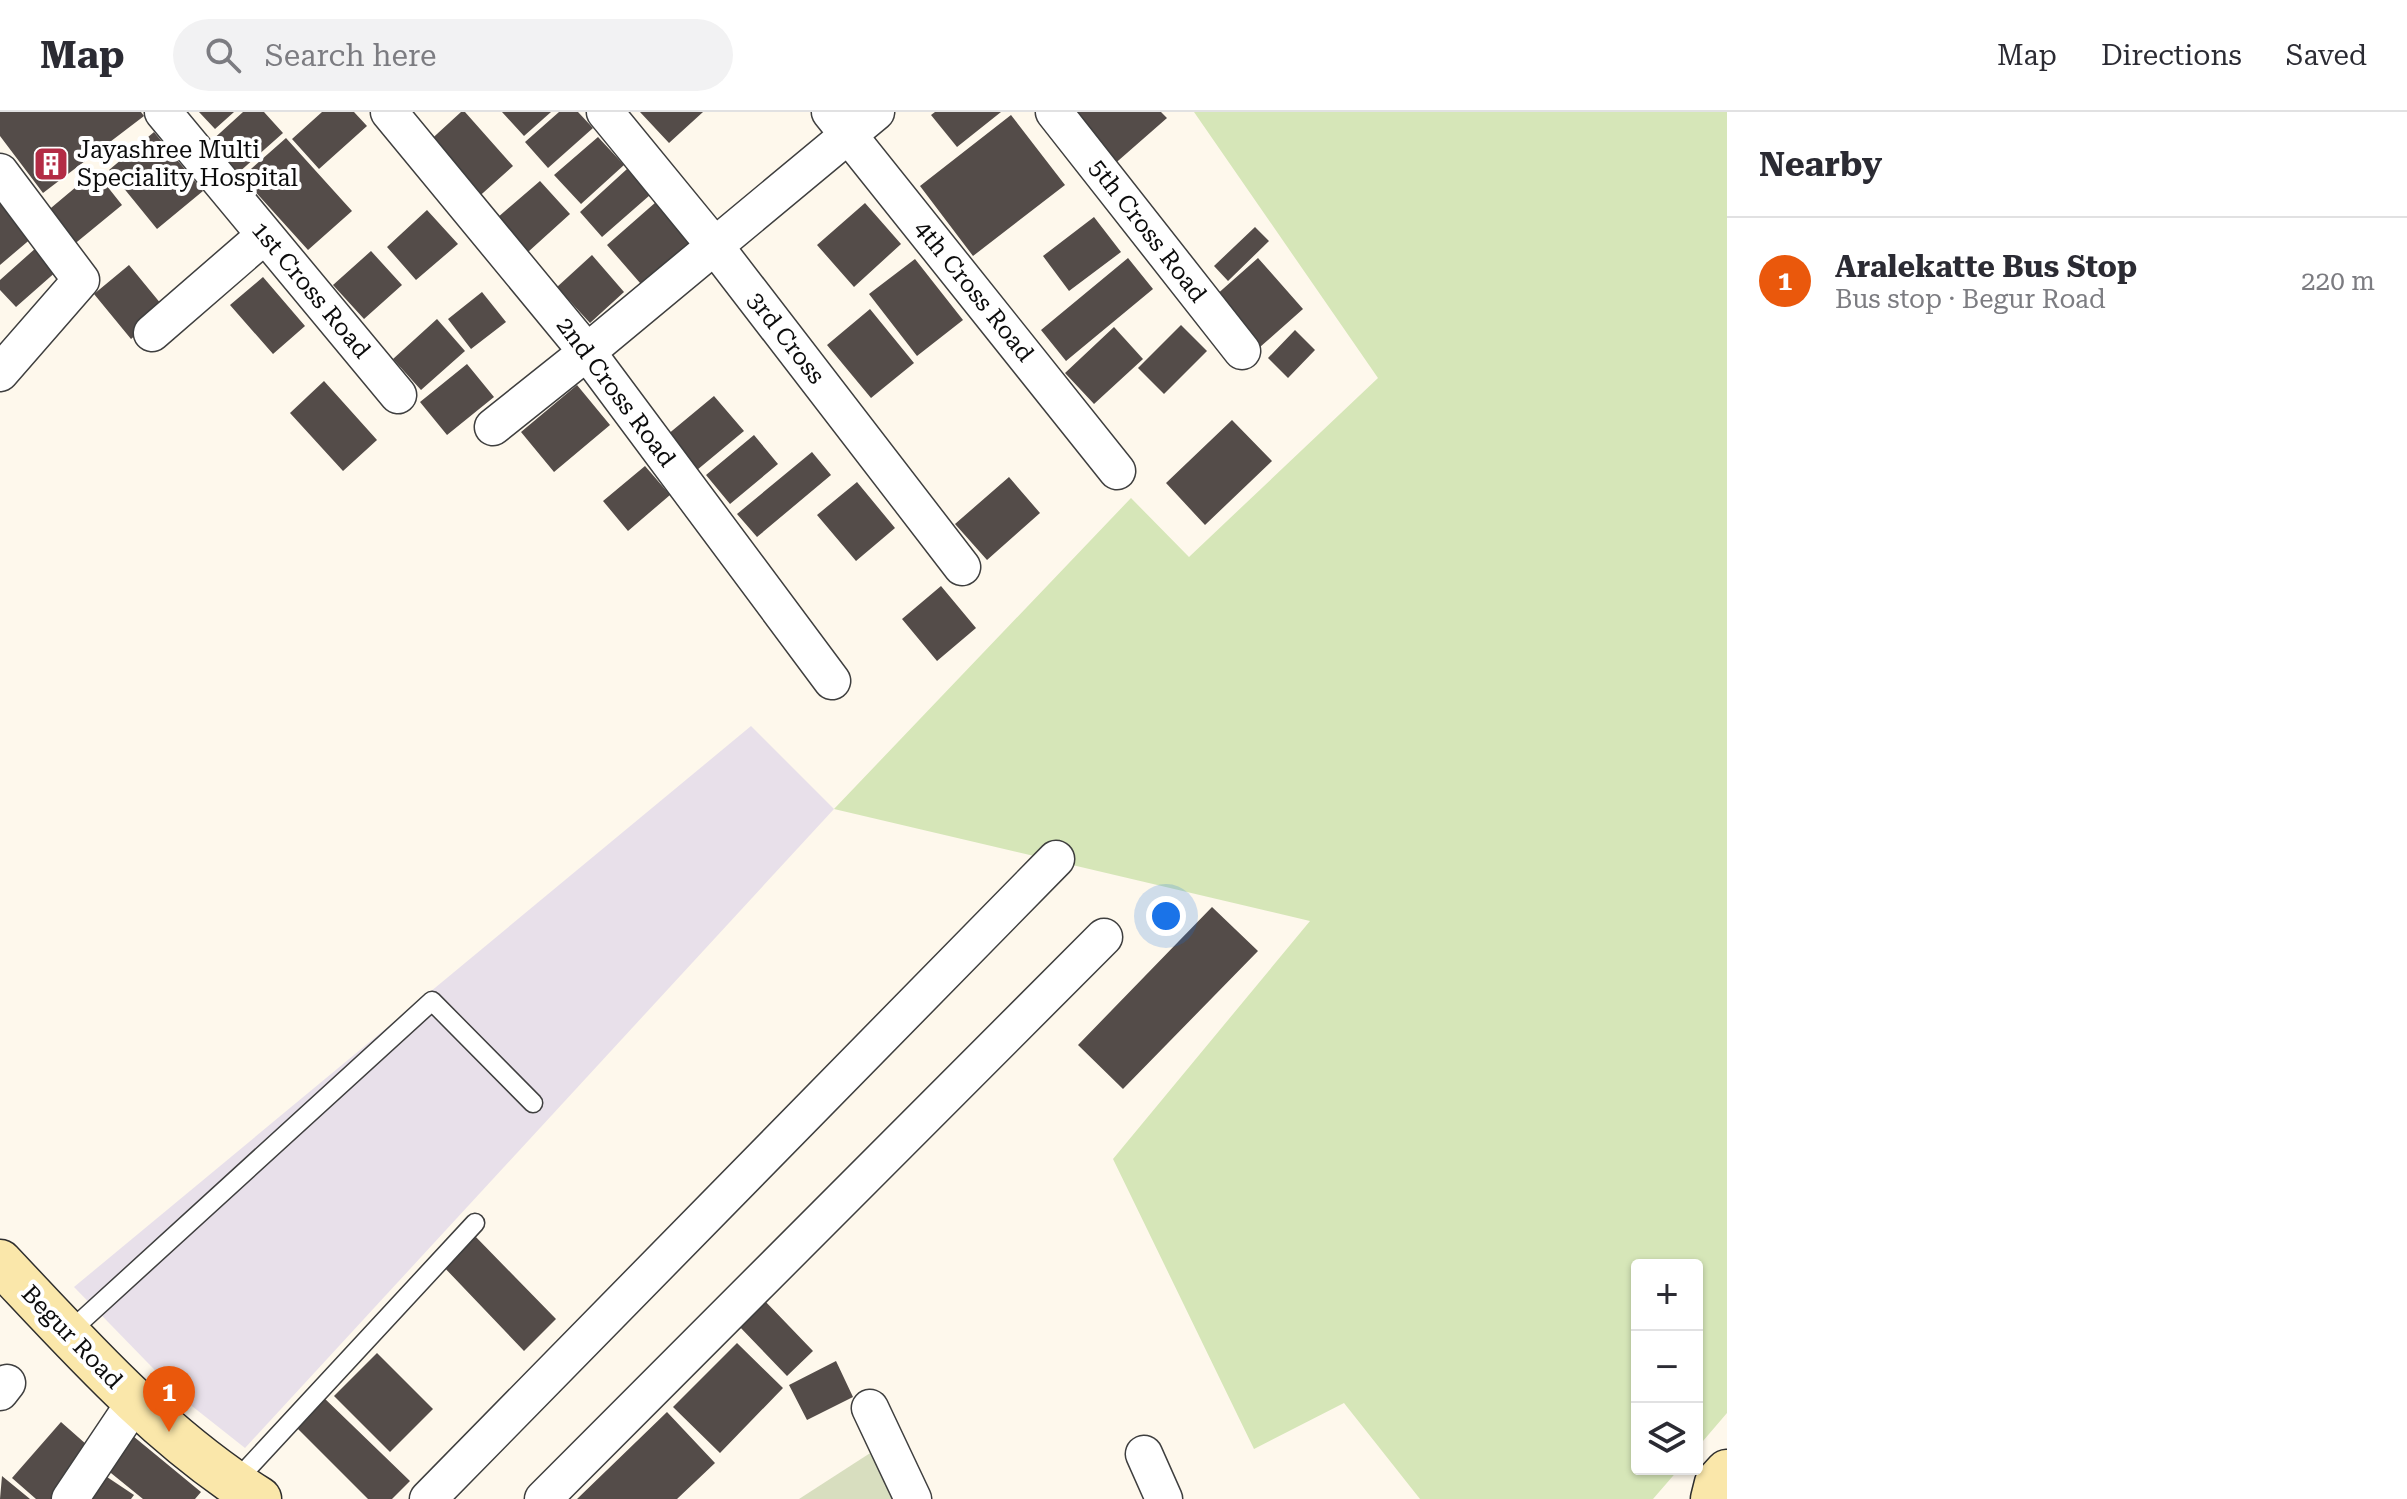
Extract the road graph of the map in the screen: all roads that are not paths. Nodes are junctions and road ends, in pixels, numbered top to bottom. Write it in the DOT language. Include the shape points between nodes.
graph roads {
  1 [pos="163,112"];
  2 [pos="389,112"];
  3 [pos="605,112"];
  4 [pos="876,112"];
  5 [pos="1054,112"];
  6 [pos="839,123"];
  7 [pos="0,172"];
  8 [pos="265,235"];
  9 [pos="714,245"];
  10 [pos="152,333"];
  11 [pos="1242,351"];
  12 [pos="587,352"];
  13 [pos="0,373"];
  14 [pos="398,395"];
  15 [pos="493,427"];
  16 [pos="1117,471"];
  17 [pos="962,567"];
  18 [pos="832,681"];
  19 [pos="1056,859"];
  20 [pos="1104,937"];
  21 [pos="533,1103"];
  22 [pos="475,1223"];
  23 [pos="0,1262"];
  24 [pos="67,1334"];
  25 [pos="135,1402"];
  26 [pos="870,1408"];
  27 [pos="1144,1454"];
  28 [pos="1727,1472"];
  29 [pos="246,1491"];
  30 [pos="70,1499"];
  31 [pos="428,1499"];
  32 [pos="543,1499"];
  33 [pos="913,1499"];
  34 [pos="1164,1499"];
  35 [pos="1713,1499"];
  1 -- 8 [label="street, 1st Cross Road"];
  2 -- 12 [label="street, 2nd Cross Road"];
  3 -- 9 [label="street, 3rd Cross"];
  4 -- 6 [label="street"];
  5 -- 11 [label="street, 5th Cross Road"];
  6 -- 9 [label="street"];
  6 -- 16 [label="street, 4th Cross Road"];
  7 -- 13 [label="street" via="81,280"];
  8 -- 10 [label="street"];
  8 -- 14 [label="street, 1st Cross Road"];
  9 -- 12 [label="street"];
  9 -- 17 [label="street, 3rd Cross"];
  12 -- 15 [label="street"];
  12 -- 18 [label="street, 2nd Cross Road"];
  19 -- 31 [label="street"];
  20 -- 32 [label="street"];
  21 -- 24 [label="lane" via="432,1001"];
  22 -- 29 [label="lane"];
  23 -- 24 [label="main road, Begur Road"];
  24 -- 25 [label="main road, Begur Road"];
  25 -- 29 [label="main road, Begur Road"];
  25 -- 30 [label="street"];
  26 -- 33 [label="street"];
  27 -- 34 [label="street"];
  28 -- 35 [label="main road"];
}
